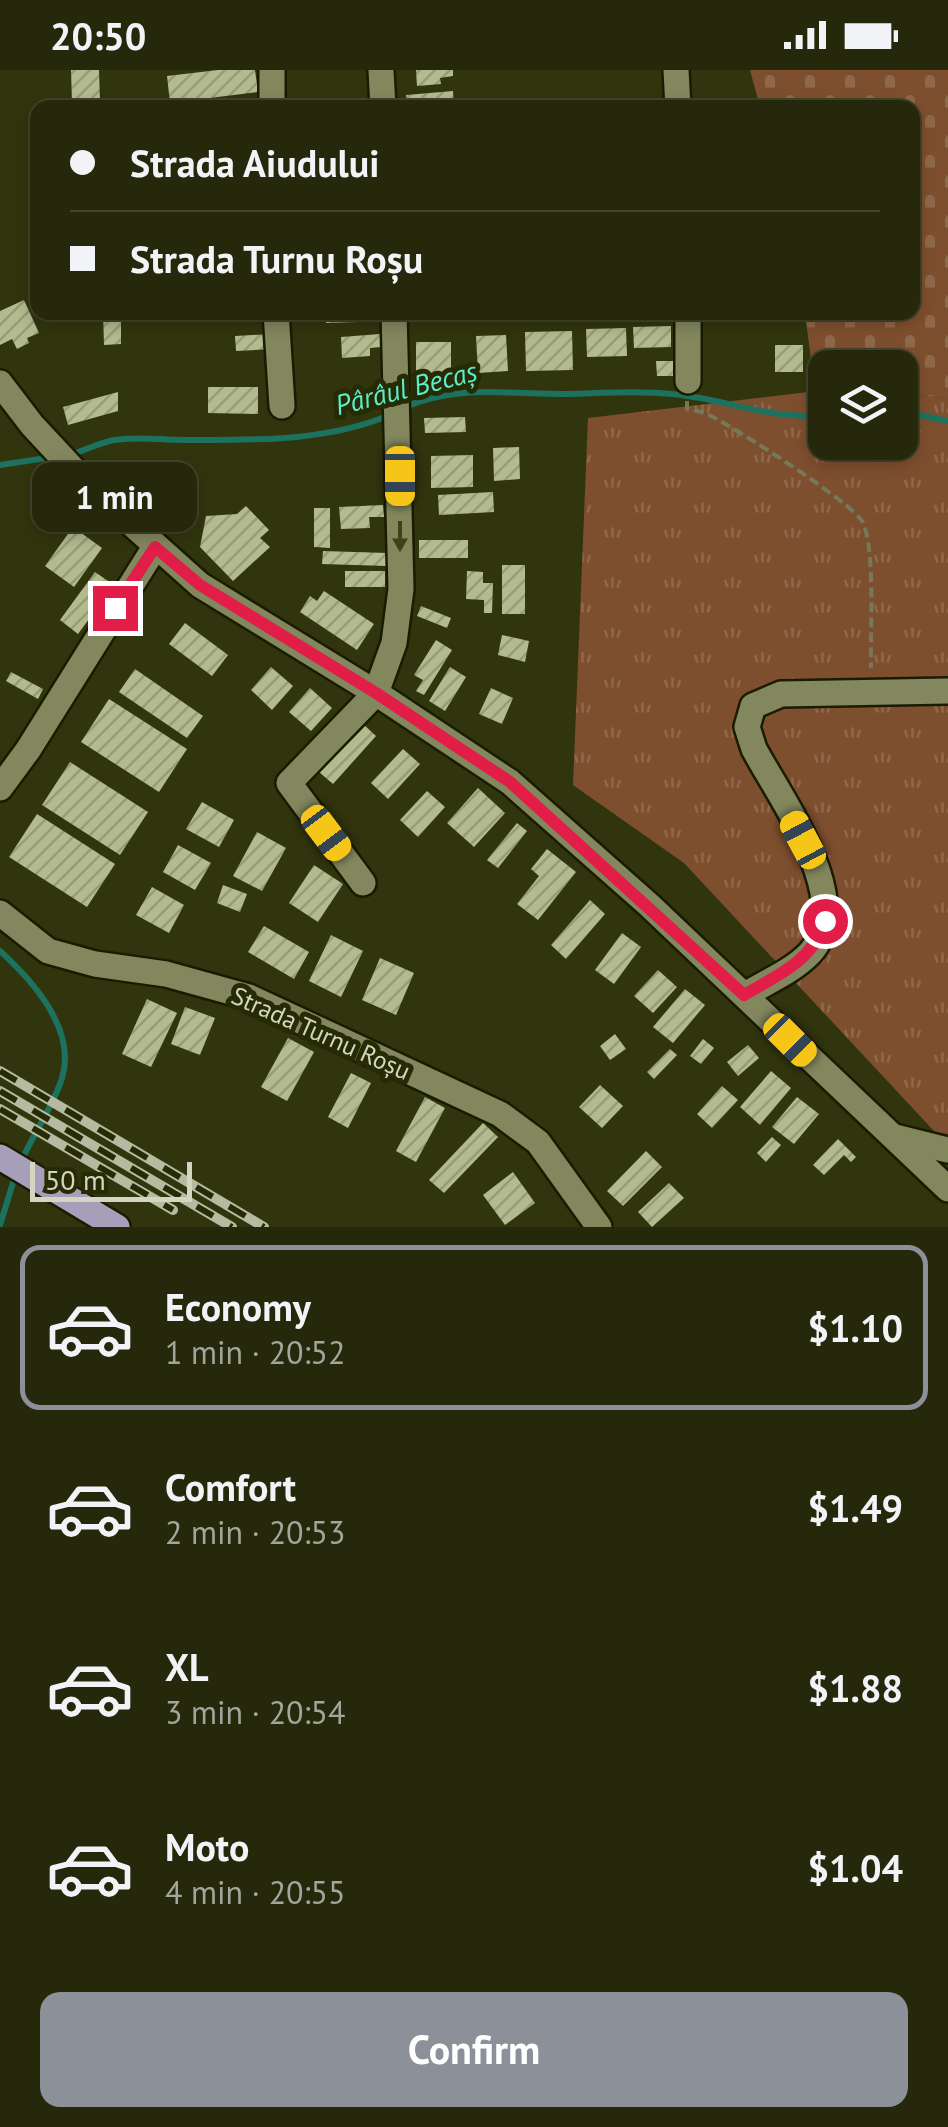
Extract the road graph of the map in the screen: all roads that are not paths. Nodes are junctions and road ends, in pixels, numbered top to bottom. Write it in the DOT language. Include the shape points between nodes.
graph roads {
  1 [pos="272,70"];
  2 [pos="381,70"];
  3 [pos="676,70"];
  4 [pos="272,100"];
  5 [pos="383,100"];
  6 [pos="678,100"];
  7 [pos="277,320"];
  8 [pos="394,320"];
  9 [pos="688,320"];
  10 [pos="688,382"];
  11 [pos="0,383"];
  12 [pos="282,406"];
  13 [pos="155,547"];
  14 [pos="948,690"];
  15 [pos="376,693"];
  16 [pos="0,788"];
  17 [pos="363,883"];
  18 [pos="0,912"];
  19 [pos="744,995"];
  20 [pos="890,1136"];
  21 [pos="948,1150"];
  22 [pos="2,1159"];
  23 [pos="948,1189"];
  24 [pos="117,1227"];
  25 [pos="599,1227"];
  1 -- 4 [label="street"];
  2 -- 5 [label="street"];
  3 -- 6 [label="street"];
  7 -- 12 [label="street"];
  8 -- 15 [label="street, one-way" via="399,614"];
  9 -- 10 [label="street"];
  11 -- 13 [label="street" via="86,484"];
  13 -- 15 [label="street" via="200,585"];
  13 -- 16 [label="street"];
  14 -- 19 [label="street" via="781,694 753,706 746,728 820,870 826,905 810,952"];
  15 -- 17 [label="street" via="290,783"];
  15 -- 19 [label="street" via="510,782"];
  18 -- 25 [label="street, Strada Turnu Roșu" via="48,951 248,996 500,1114 538,1142"];
  19 -- 20 [label="street"];
  20 -- 21 [label="street"];
  20 -- 23 [label="street"];
  22 -- 24 [label="main road"];
}
